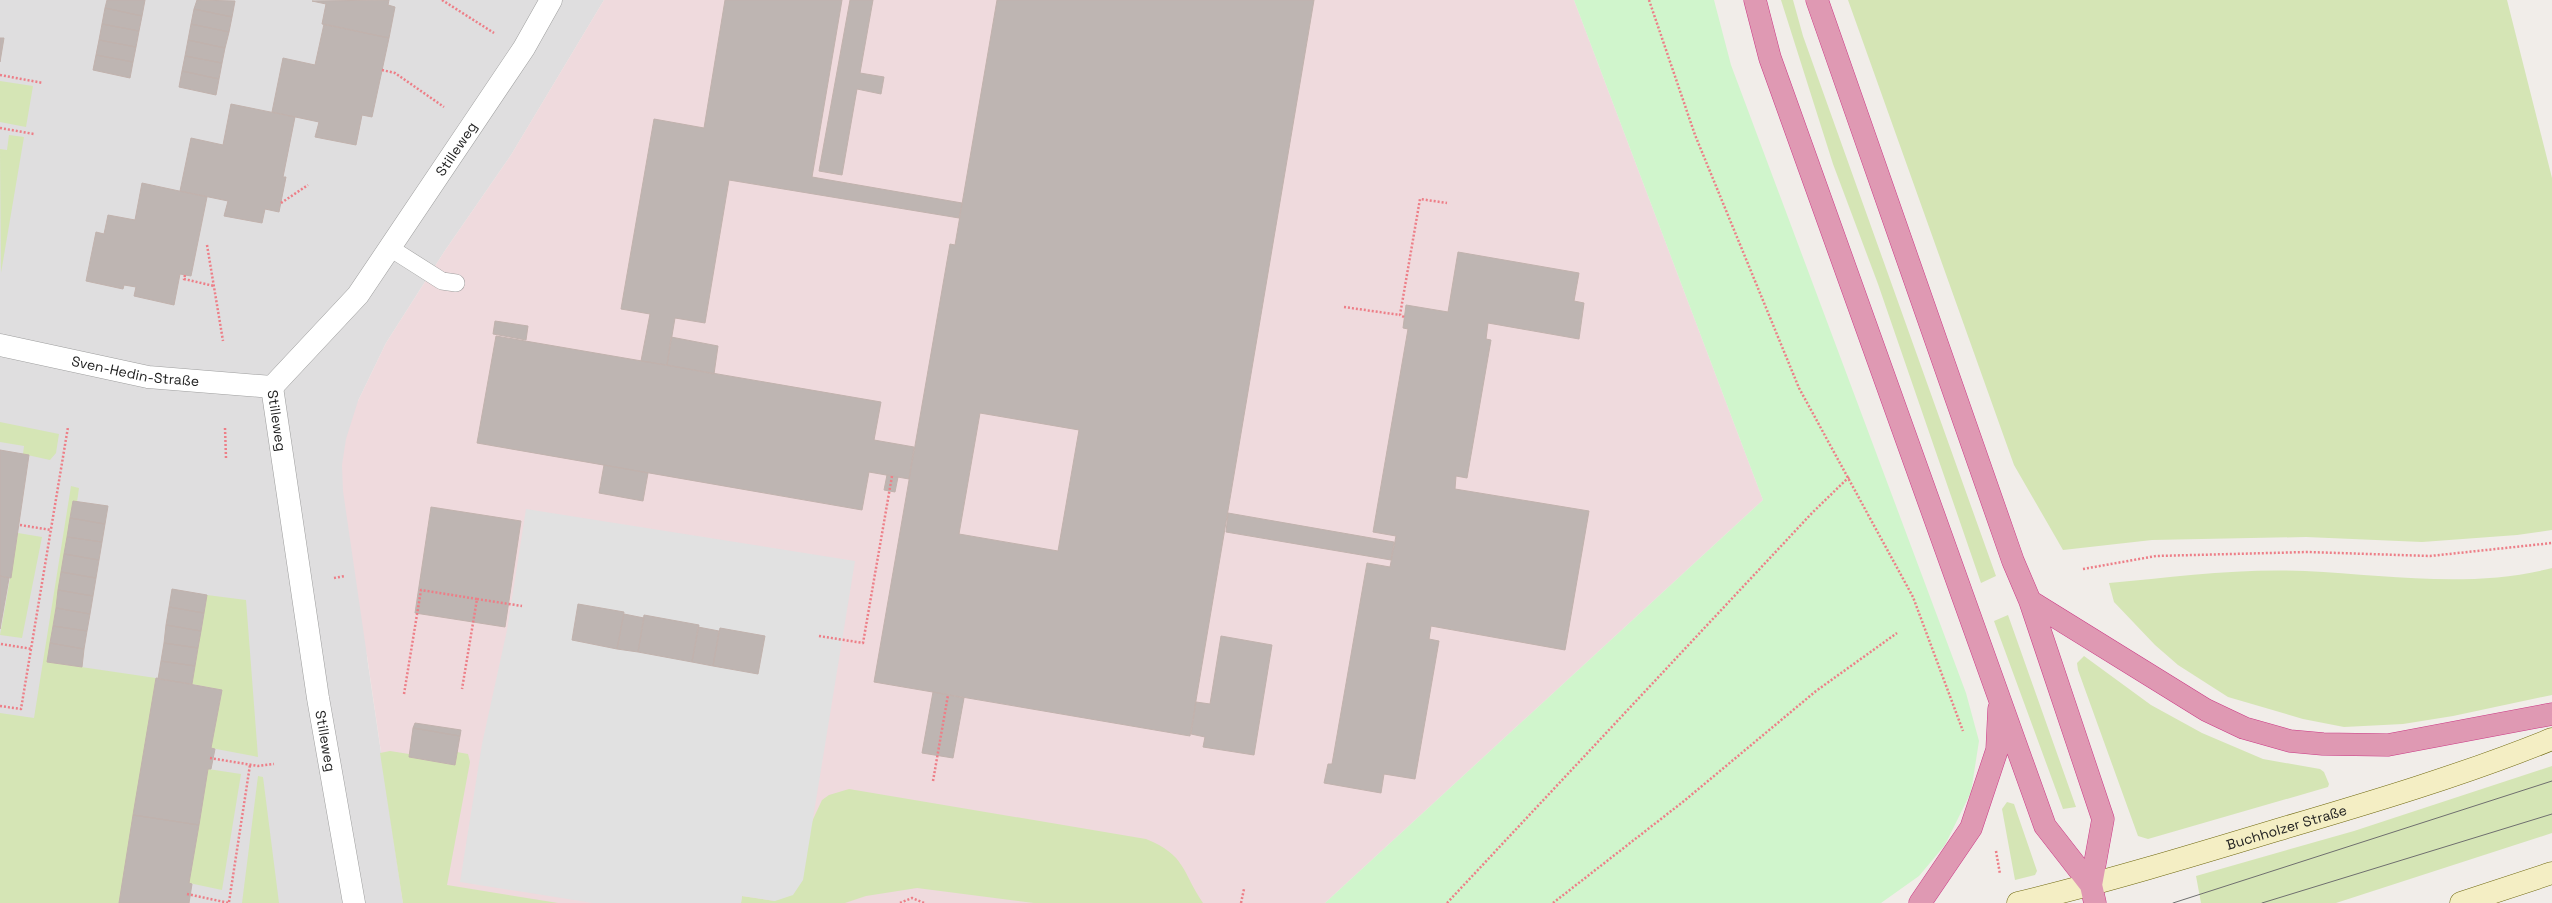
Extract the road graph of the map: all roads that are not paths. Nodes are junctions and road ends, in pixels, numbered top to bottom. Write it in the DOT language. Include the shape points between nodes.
graph roads {
  1 [pos="551,0"];
  2 [pos="1755,0"];
  3 [pos="1817,0"];
  4 [pos="390,248"];
  5 [pos="456,283"];
  6 [pos="0,345"];
  7 [pos="272,387"];
  8 [pos="2030,601"];
  9 [pos="2000,697"];
  10 [pos="2552,714"];
  11 [pos="2552,739"];
  12 [pos="2552,873"];
  13 [pos="2093,894"];
  14 [pos="354,903"];
  15 [pos="1920,903"];
  16 [pos="2018,903"];
  17 [pos="2461,903"];
  1 -- 4 [label="street, Stilleweg" via="524,48"];
  2 -- 9 [label="highway" via="1770,58"];
  3 -- 8 [label="highway" via="2013,561"];
  4 -- 5 [label="lane" via="442,281"];
  4 -- 7 [label="street, Stilleweg" via="358,295"];
  6 -- 7 [label="street, Sven-Hedin-Straße" via="148,377"];
  7 -- 14 [label="street, Stilleweg" via="318,698"];
  8 -- 10 [label="highway" via="2206,710 2244,728 2290,740 2388,746"];
  8 -- 13 [label="highway" via="2103,819"];
  9 -- 13 [label="highway" via="2045,826"];
  9 -- 15 [label="highway" via="1997,750 1970,828"];
  11 -- 13 [label="main road, Buchholzer Straße" via="2517,753"];
  12 -- 17 [label="main road"];
  13 -- 16 [label="main road, Buchholzer Straße"];
}
